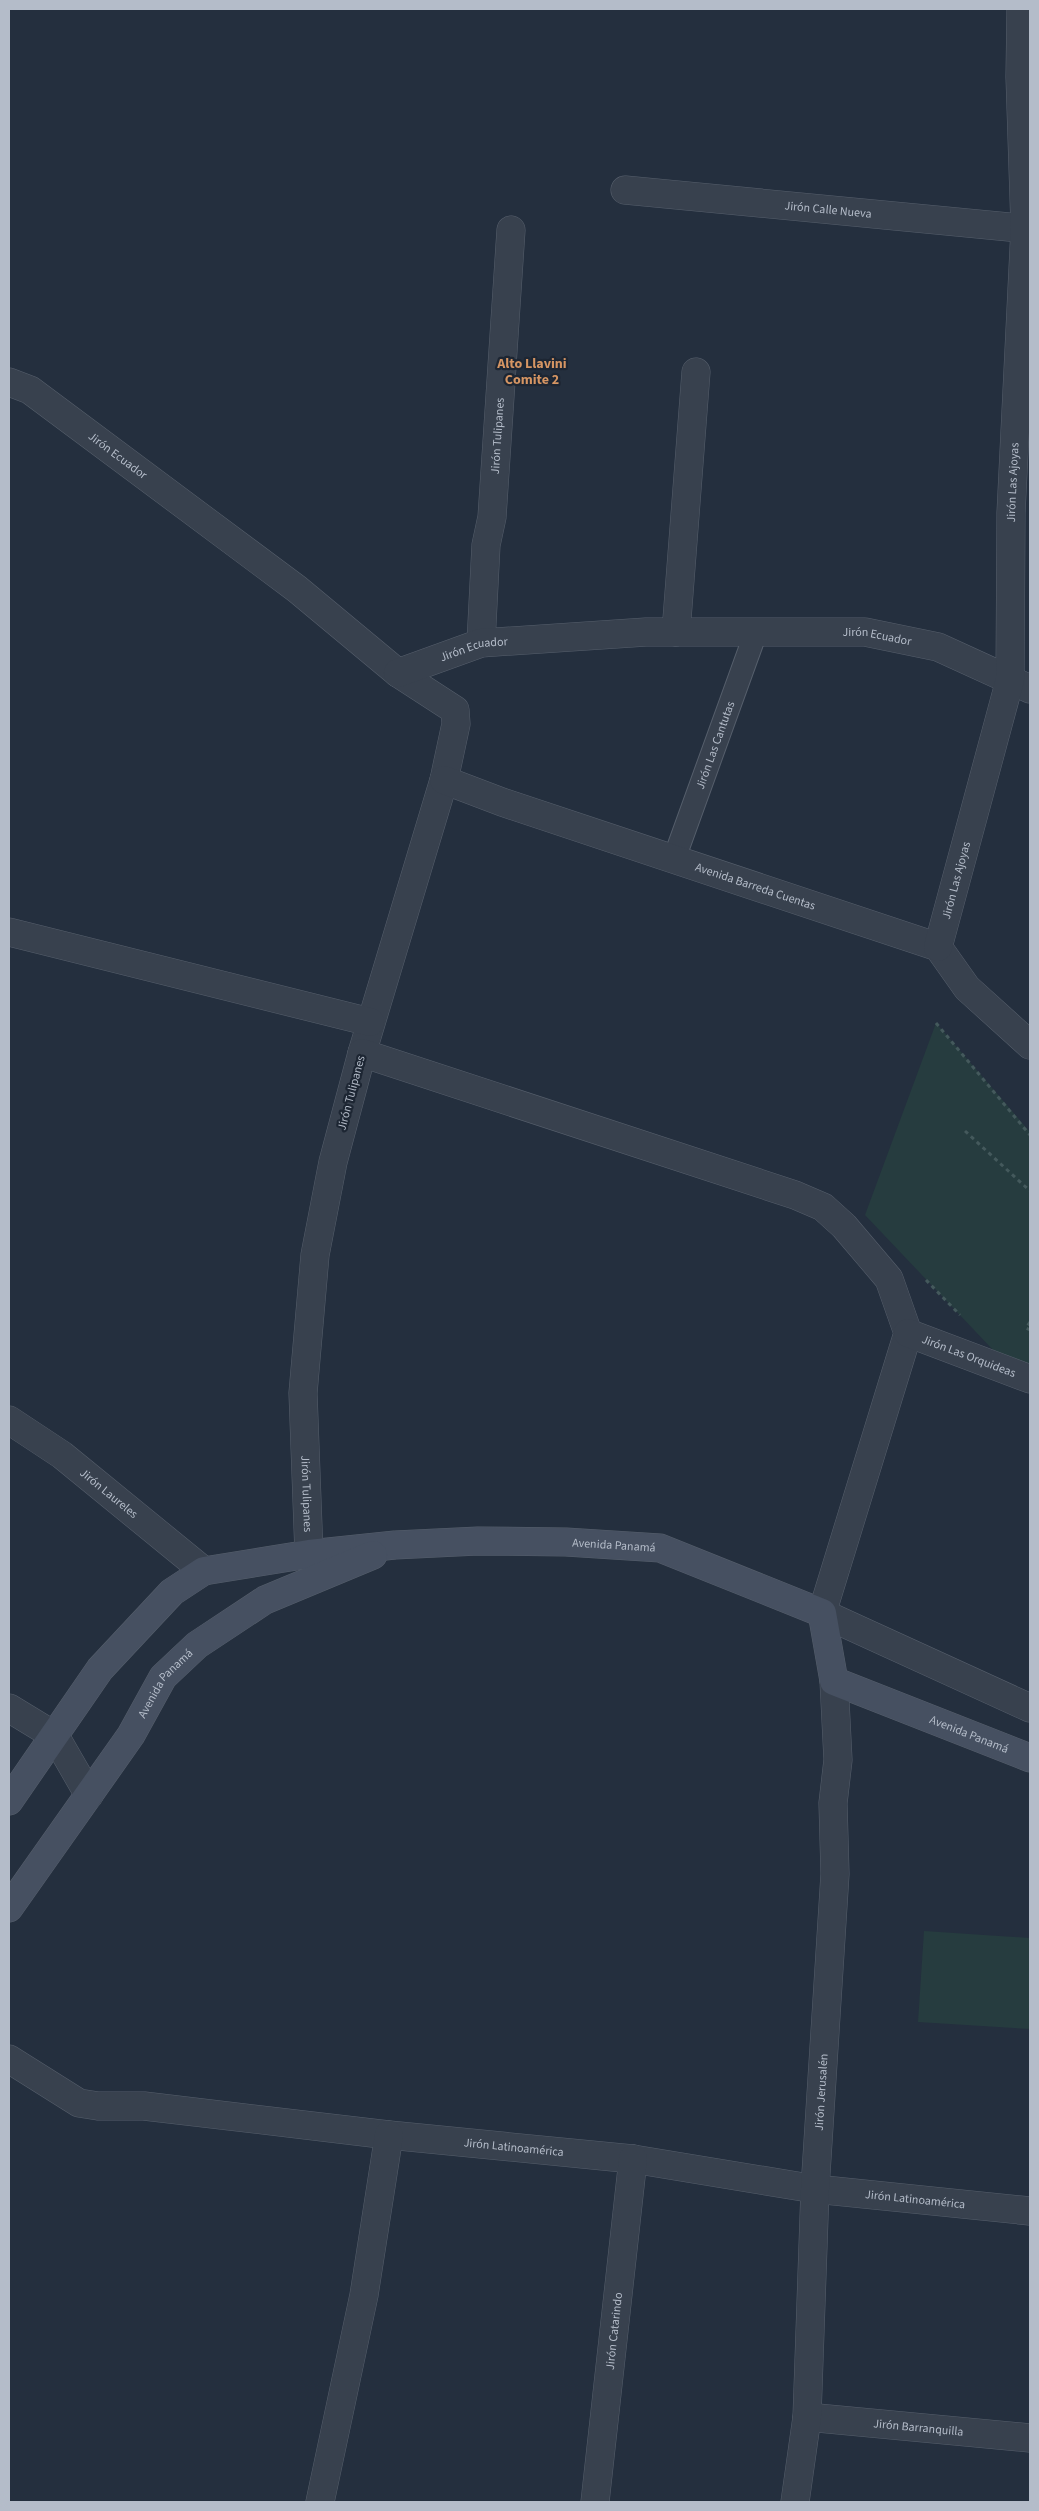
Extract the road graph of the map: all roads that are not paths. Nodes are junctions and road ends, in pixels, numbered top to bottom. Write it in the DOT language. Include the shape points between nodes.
graph roads {
  1 [pos="1021,9"];
  2 [pos="625,190"];
  3 [pos="1028,229"];
  4 [pos="510,230"];
  5 [pos="696,372"];
  6 [pos="9,382"];
  7 [pos="676,632"];
  8 [pos="756,632"];
  9 [pos="481,643"];
  10 [pos="398,673"];
  11 [pos="1020,684"];
  12 [pos="444,780"];
  13 [pos="674,859"];
  14 [pos="9,932"];
  15 [pos="938,947"];
  16 [pos="370,1022"];
  17 [pos="1030,1045"];
  18 [pos="362,1053"];
  19 [pos="908,1333"];
  20 [pos="1030,1379"];
  21 [pos="9,1420"];
  22 [pos="395,1545"];
  23 [pos="309,1554"];
  24 [pos="204,1571"];
  25 [pos="822,1613"];
  26 [pos="834,1681"];
  27 [pos="9,1708"];
  28 [pos="1030,1708"];
  29 [pos="55,1736"];
  30 [pos="1030,1758"];
  31 [pos="89,1795"];
  32 [pos="9,1802"];
  33 [pos="9,1908"];
  34 [pos="9,2059"];
  35 [pos="389,2135"];
  36 [pos="634,2159"];
  37 [pos="815,2189"];
  38 [pos="1030,2210"];
  39 [pos="807,2418"];
  40 [pos="1030,2438"];
  41 [pos="320,2502"];
  42 [pos="595,2502"];
  43 [pos="795,2502"];
  1 -- 3 [label="street, Jirón Las Ajoyas" via="1020,77"];
  2 -- 3 [label="street, Jirón Calle Nueva"];
  3 -- 11 [label="street, Jirón Las Ajoyas" via="1011,513"];
  4 -- 9 [label="street, Jirón Tulipanes"];
  5 -- 7 [label="street"];
  6 -- 10 [label="street, Jirón Ecuador" via="30,390 297,589"];
  7 -- 8 [label="street, Jirón Ecuador"];
  7 -- 9 [label="street, Jirón Ecuador"];
  8 -- 11 [label="street, Jirón Ecuador" via="865,632 938,647"];
  8 -- 13 [label="lane, Jirón Las Cantutas"];
  9 -- 10 [label="street, Jirón Ecuador"];
  10 -- 12 [label="street, Jirón Tulipanes" via="455,710 456,724"];
  11 -- 15 [label="street, Jirón Las Ajoyas"];
  12 -- 13 [label="street, Avenida Barreda Cuentas"];
  12 -- 16 [label="street, Jirón Tulipanes"];
  13 -- 15 [label="street, Avenida Barreda Cuentas"];
  14 -- 16 [label="street"];
  15 -- 17 [label="street" via="967,988"];
  16 -- 18 [label="street, Jirón Tulipanes"];
  18 -- 19 [label="street" via="795,1195 823,1207 844,1226 889,1279"];
  18 -- 23 [label="street, Jirón Tulipanes" via="333,1162 315,1255 303,1393"];
  19 -- 20 [label="street, Jirón Las Orquideas"];
  19 -- 25 [label="street"];
  21 -- 24 [label="street, Jirón Laureles" via="62,1455"];
  22 -- 23 [label="street, Avenida Panamá"];
  22 -- 25 [label="street, Avenida Panamá" via="478,1540 660,1548"];
  22 -- 31 [label="street, Avenida Panamá" via="264,1600 197,1646 163,1677 131,1735"];
  23 -- 24 [label="street, Avenida Panamá"];
  24 -- 29 [label="street, Avenida Panamá" via="172,1592 100,1669"];
  25 -- 26 [label="street"];
  25 -- 28 [label="street, Avenida Panamá"];
  26 -- 30 [label="street, Avenida Panamá"];
  26 -- 37 [label="street, Jirón Jerusalén" via="838,1760 833,1802 836,1874"];
  27 -- 29 [label="street"];
  29 -- 31 [label="street"];
  29 -- 32 [label="street, Avenida Panamá"];
  31 -- 33 [label="street, Avenida Panamá"];
  34 -- 35 [label="street, Jirón Latinoamérica" via="79,2103 144,2106"];
  35 -- 36 [label="street, Jirón Latinoamérica"];
  35 -- 41 [label="street" via="364,2295"];
  36 -- 37 [label="street, Jirón Latinoamérica"];
  36 -- 42 [label="street, Jirón Catarindo"];
  37 -- 38 [label="street, Jirón Latinoamérica"];
  37 -- 39 [label="street, Jirón Jerusalén"];
  39 -- 40 [label="street, Jirón Barranquilla"];
  39 -- 43 [label="street, Jirón Jerusalén"];
}
